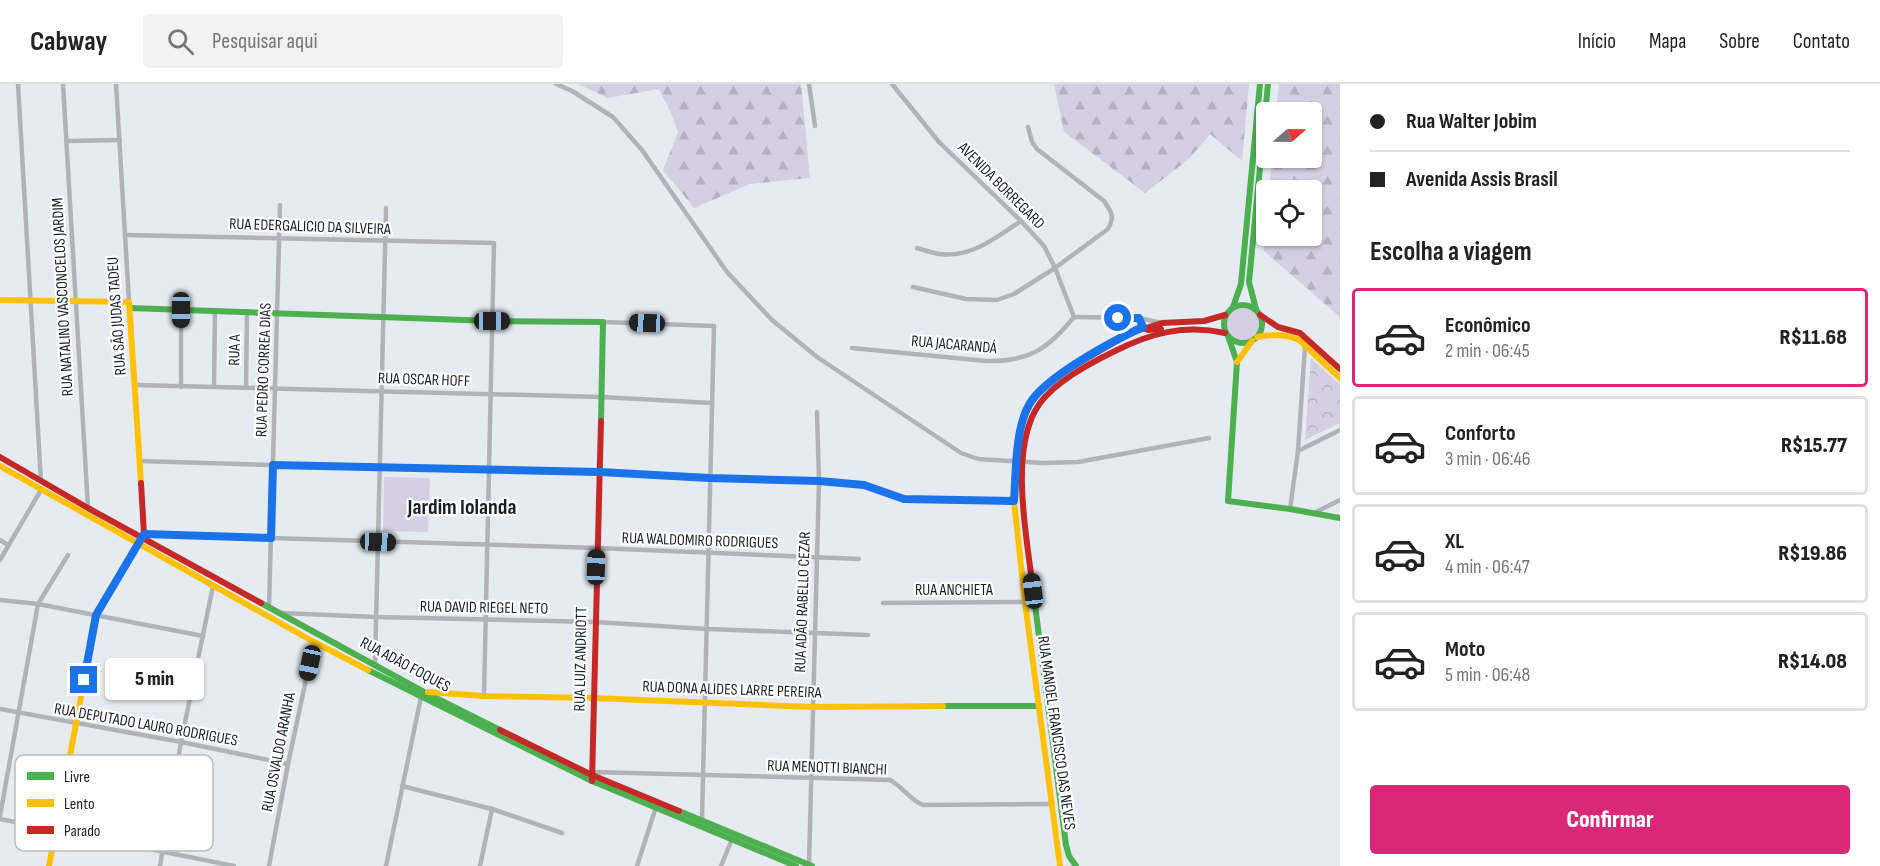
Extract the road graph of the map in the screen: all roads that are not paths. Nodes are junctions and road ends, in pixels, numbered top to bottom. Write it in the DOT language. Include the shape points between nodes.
graph roads {
  1 [pos="18,84"];
  2 [pos="63,84"];
  3 [pos="116,84"];
  4 [pos="556,84"];
  5 [pos="809,84"];
  6 [pos="892,84"];
  7 [pos="1260,84"];
  8 [pos="1268,84"];
  9 [pos="815,126"];
  10 [pos="1028,127"];
  11 [pos="120,140"];
  12 [pos="67,141"];
  13 [pos="280,205"];
  14 [pos="386,208"];
  15 [pos="1021,221"];
  16 [pos="125,235"];
  17 [pos="279,238"];
  18 [pos="384,241"];
  19 [pos="917,248"];
  20 [pos="1056,268"];
  21 [pos="913,287"];
  22 [pos="0,300"];
  23 [pos="31,301"];
  24 [pos="75,302"];
  25 [pos="130,305"];
  26 [pos="1233,307"];
  27 [pos="181,310"];
  28 [pos="215,311"];
  29 [pos="248,311"];
  30 [pos="278,312"];
  31 [pos="1258,312"];
  32 [pos="1225,315"];
  33 [pos="384,316"];
  34 [pos="1074,317"];
  35 [pos="1139,318"];
  36 [pos="492,321"];
  37 [pos="603,322"];
  38 [pos="1162,323"];
  39 [pos="1143,327"];
  40 [pos="1179,329"];
  41 [pos="1227,335"];
  42 [pos="1255,339"];
  43 [pos="1305,346"];
  44 [pos="852,348"];
  45 [pos="1237,362"];
  46 [pos="1340,369"];
  47 [pos="1340,378"];
  48 [pos="135,385"];
  49 [pos="182,387"];
  50 [pos="214,387"];
  51 [pos="246,388"];
  52 [pos="274,388"];
  53 [pos="382,391"];
  54 [pos="490,395"];
  55 [pos="602,397"];
  56 [pos="712,404"];
  57 [pos="817,412"];
  58 [pos="1340,430"];
  59 [pos="1209,438"];
  60 [pos="1298,451"];
  61 [pos="0,457"];
  62 [pos="139,461"];
  63 [pos="273,465"];
  64 [pos="0,466"];
  65 [pos="380,467"];
  66 [pos="489,469"];
  67 [pos="600,472"];
  68 [pos="709,478"];
  69 [pos="819,481"];
  70 [pos="41,482"];
  71 [pos="41,490"];
  72 [pos="1340,500"];
  73 [pos="1014,501"];
  74 [pos="88,508"];
  75 [pos="1290,509"];
  76 [pos="1314,513"];
  77 [pos="1340,518"];
  78 [pos="141,538"];
  79 [pos="271,538"];
  80 [pos="0,540"];
  81 [pos="378,542"];
  82 [pos="8,545"];
  83 [pos="487,546"];
  84 [pos="597,548"];
  85 [pos="709,554"];
  86 [pos="68,555"];
  87 [pos="816,557"];
  88 [pos="859,559"];
  89 [pos="0,560"];
  90 [pos="213,586"];
  91 [pos="0,600"];
  92 [pos="1025,602"];
  93 [pos="883,603"];
  94 [pos="38,604"];
  95 [pos="269,608"];
  96 [pos="278,613"];
  97 [pos="96,615"];
  98 [pos="376,617"];
  99 [pos="485,620"];
  100 [pos="595,622"];
  101 [pos="707,629"];
  102 [pos="814,632"];
  103 [pos="868,634"];
  104 [pos="203,636"];
  105 [pos="314,642"];
  106 [pos="375,665"];
  107 [pos="423,695"];
  108 [pos="484,696"];
  109 [pos="593,698"];
  110 [pos="704,702"];
  111 [pos="813,706"];
  112 [pos="1039,706"];
  113 [pos="0,709"];
  114 [pos="18,714"];
  115 [pos="75,724"];
  116 [pos="181,742"];
  117 [pos="69,755"];
  118 [pos="179,755"];
  119 [pos="288,764"];
  120 [pos="592,776"];
  121 [pos="703,776"];
  122 [pos="812,778"];
  123 [pos="402,786"];
  124 [pos="1052,804"];
  125 [pos="656,807"];
  126 [pos="492,809"];
  127 [pos="0,817"];
  128 [pos="702,819"];
  129 [pos="15,820"];
  130 [pos="562,833"];
  131 [pos="732,839"];
  132 [pos="52,851"];
  133 [pos="158,851"];
  134 [pos="163,852"];
  135 [pos="810,865"];
  136 [pos="49,866"];
  137 [pos="160,866"];
  138 [pos="234,866"];
  139 [pos="270,866"];
  140 [pos="386,866"];
  141 [pos="480,866"];
  142 [pos="637,866"];
  143 [pos="721,866"];
  144 [pos="796,866"];
  145 [pos="1060,866"];
  146 [pos="1076,866"];
  1 -- 23 [label="street"];
  2 -- 12 [label="street, RUA NATALINO VASCONCELOS JARDIM"];
  3 -- 11 [label="street, RUA SÃO JUDAS TADEU"];
  4 -- 59 [label="street" via="613,117 642,150 727,272 771,320 817,357 961,453 1000,461 1078,462"];
  5 -- 9 [label="street"];
  6 -- 15 [label="street, AVENIDA BORREGARD" via="939,142"];
  7 -- 26 [label="main road" via="1241,284"];
  8 -- 31 [label="main road" via="1249,282"];
  10 -- 20 [label="street" via="1037,149 1104,201 1113,220 1108,229"];
  11 -- 12 [label="street"];
  11 -- 16 [label="street, RUA SÃO JUDAS TADEU"];
  12 -- 24 [label="street, RUA NATALINO VASCONCELOS JARDIM"];
  13 -- 17 [label="street, RUA PEDRO CORREA DIAS"];
  14 -- 18 [label="street"];
  15 -- 19 [label="street" via="968,252 940,254"];
  15 -- 20 [label="street, AVENIDA BORREGARD" via="1044,246"];
  16 -- 17 [label="street, RUA EDERGALICIO DA SILVEIRA"];
  16 -- 25 [label="street, RUA SÃO JUDAS TADEU"];
  17 -- 18 [label="street, RUA EDERGALICIO DA SILVEIRA"];
  17 -- 30 [label="street, RUA PEDRO CORREA DIAS"];
  18 -- 33 [label="street"];
  18 -- 36 [label="street, RUA EDERGALICIO DA SILVEIRA" via="494,243"];
  20 -- 21 [label="street" via="997,300 966,299"];
  20 -- 34 [label="street, AVENIDA BORREGARD"];
  22 -- 23 [label="main road"];
  23 -- 24 [label="main road"];
  23 -- 70 [label="street"];
  24 -- 25 [label="main road"];
  24 -- 74 [label="street, RUA NATALINO VASCONCELOS JARDIM"];
  25 -- 27 [label="main road"];
  25 -- 48 [label="main road, RUA SÃO JUDAS TADEU"];
  26 -- 31 [label="main road" via="1245,304"];
  26 -- 32 [label="main road"];
  27 -- 28 [label="main road"];
  27 -- 49 [label="street"];
  28 -- 29 [label="main road"];
  28 -- 50 [label="street"];
  29 -- 30 [label="main road"];
  29 -- 51 [label="street, RUA A"];
  30 -- 33 [label="main road"];
  30 -- 52 [label="street, RUA PEDRO CORREA DIAS"];
  31 -- 42 [label="main road" via="1262,326"];
  31 -- 46 [label="main road" via="1278,327 1300,333"];
  32 -- 38 [label="main road, RUA MANOEL FRANCISCO DAS NEVES" via="1204,321"];
  32 -- 41 [label="main road"];
  33 -- 36 [label="main road"];
  33 -- 53 [label="street"];
  34 -- 35 [label="street"];
  34 -- 44 [label="street, RUA JACARANDÁ" via="1040,349 1006,362"];
  35 -- 38 [label="street"];
  35 -- 39 [label="main road"];
  36 -- 37 [label="main road"];
  36 -- 54 [label="street"];
  37 -- 55 [label="main road, RUA LUIZ ANDRIOTT"];
  37 -- 56 [label="street" via="714,326"];
  38 -- 39 [label="main road, RUA MANOEL FRANCISCO DAS NEVES"];
  39 -- 40 [label="main road"];
  39 -- 73 [label="main road, RUA MANOEL FRANCISCO DAS NEVES" via="1057,376 1028,405 1017,454"];
  40 -- 41 [label="main road" via="1212,330"];
  40 -- 146 [label="main road, RUA MANOEL FRANCISCO DAS NEVES" via="1126,345 1062,381 1045,396 1030,423 1022,501 1066,845"];
  41 -- 42 [label="main road" via="1242,343"];
  41 -- 45 [label="main road"];
  42 -- 43 [label="main road" via="1281,334 1293,336"];
  42 -- 45 [label="main road"];
  43 -- 47 [label="main road"];
  43 -- 60 [label="street"];
  45 -- 75 [label="main road" via="1228,501"];
  48 -- 49 [label="street, RUA OSCAR HOFF"];
  48 -- 62 [label="main road, RUA SÃO JUDAS TADEU"];
  49 -- 50 [label="street, RUA OSCAR HOFF"];
  50 -- 51 [label="street, RUA OSCAR HOFF"];
  51 -- 52 [label="street, RUA OSCAR HOFF"];
  52 -- 53 [label="street, RUA OSCAR HOFF"];
  52 -- 63 [label="street, RUA PEDRO CORREA DIAS"];
  53 -- 54 [label="street, RUA OSCAR HOFF"];
  53 -- 65 [label="street"];
  54 -- 55 [label="street, RUA OSCAR HOFF"];
  54 -- 66 [label="street"];
  55 -- 56 [label="street, RUA OSCAR HOFF"];
  55 -- 67 [label="main road, RUA LUIZ ANDRIOTT"];
  56 -- 68 [label="street"];
  57 -- 69 [label="street, RUA ADÃO RABELLO CEZAR"];
  58 -- 60 [label="street"];
  60 -- 75 [label="street"];
  61 -- 70 [label="main road, RUA ADÃO FOQUES"];
  62 -- 63 [label="street"];
  62 -- 78 [label="main road, RUA SÃO JUDAS TADEU"];
  63 -- 65 [label="street"];
  63 -- 79 [label="street, RUA PEDRO CORREA DIAS"];
  64 -- 71 [label="main road, RUA ADÃO FOQUES"];
  65 -- 66 [label="street"];
  65 -- 81 [label="street"];
  66 -- 67 [label="street"];
  66 -- 83 [label="street"];
  67 -- 68 [label="street"];
  67 -- 84 [label="main road, RUA LUIZ ANDRIOTT"];
  68 -- 69 [label="street"];
  68 -- 85 [label="street"];
  69 -- 73 [label="street" via="864,485 904,499"];
  69 -- 87 [label="street, RUA ADÃO RABELLO CEZAR"];
  70 -- 74 [label="main road, RUA ADÃO FOQUES"];
  71 -- 78 [label="main road, RUA ADÃO FOQUES"];
  71 -- 82 [label="street"];
  72 -- 76 [label="street"];
  73 -- 92 [label="main road, RUA MANOEL FRANCISCO DAS NEVES"];
  74 -- 78 [label="main road, RUA ADÃO FOQUES"];
  75 -- 76 [label="main road"];
  76 -- 77 [label="main road"];
  78 -- 79 [label="street, RUA WALDOMIRO RODRIGUES"];
  78 -- 90 [label="main road, RUA ADÃO FOQUES"];
  78 -- 95 [label="main road, RUA ADÃO FOQUES"];
  78 -- 97 [label="main road"];
  79 -- 81 [label="street, RUA WALDOMIRO RODRIGUES"];
  79 -- 95 [label="street, RUA PEDRO CORREA DIAS"];
  80 -- 82 [label="street"];
  81 -- 83 [label="street, RUA WALDOMIRO RODRIGUES"];
  81 -- 98 [label="street"];
  82 -- 89 [label="street"];
  83 -- 84 [label="street, RUA WALDOMIRO RODRIGUES"];
  83 -- 99 [label="street"];
  84 -- 85 [label="street, RUA WALDOMIRO RODRIGUES"];
  84 -- 100 [label="main road, RUA LUIZ ANDRIOTT"];
  85 -- 87 [label="street, RUA WALDOMIRO RODRIGUES"];
  85 -- 101 [label="street"];
  86 -- 94 [label="street"];
  87 -- 88 [label="street, RUA WALDOMIRO RODRIGUES"];
  87 -- 102 [label="street, RUA ADÃO RABELLO CEZAR"];
  90 -- 104 [label="street"];
  90 -- 105 [label="main road, RUA ADÃO FOQUES"];
  91 -- 94 [label="street"];
  92 -- 93 [label="street, RUA ANCHIETA"];
  92 -- 112 [label="main road, RUA MANOEL FRANCISCO DAS NEVES"];
  94 -- 97 [label="street"];
  94 -- 114 [label="street"];
  95 -- 96 [label="main road, RUA ADÃO FOQUES"];
  96 -- 98 [label="street, RUA DAVID RIEGEL NETO"];
  96 -- 106 [label="main road, RUA ADÃO FOQUES"];
  97 -- 104 [label="street"];
  97 -- 115 [label="main road"];
  98 -- 99 [label="street, RUA DAVID RIEGEL NETO"];
  98 -- 106 [label="street"];
  99 -- 100 [label="street, RUA DAVID RIEGEL NETO"];
  99 -- 108 [label="street"];
  100 -- 101 [label="street, RUA DAVID RIEGEL NETO"];
  100 -- 109 [label="main road, RUA LUIZ ANDRIOTT"];
  101 -- 102 [label="street, RUA DAVID RIEGEL NETO"];
  101 -- 110 [label="street"];
  102 -- 103 [label="street, RUA DAVID RIEGEL NETO"];
  102 -- 111 [label="street, RUA ADÃO RABELLO CEZAR"];
  104 -- 116 [label="street"];
  105 -- 107 [label="main road, RUA ADÃO FOQUES"];
  105 -- 119 [label="street, RUA OSVALDO ARANHA"];
  106 -- 107 [label="main road, RUA ADÃO FOQUES"];
  107 -- 108 [label="main road, RUA DONA ALIDES LARRE PEREIRA"];
  107 -- 120 [label="main road, RUA ADÃO FOQUES"];
  107 -- 123 [label="street"];
  108 -- 109 [label="main road, RUA DONA ALIDES LARRE PEREIRA"];
  109 -- 110 [label="main road, RUA DONA ALIDES LARRE PEREIRA"];
  109 -- 120 [label="main road, RUA LUIZ ANDRIOTT"];
  110 -- 111 [label="main road, RUA DONA ALIDES LARRE PEREIRA"];
  110 -- 121 [label="street"];
  111 -- 112 [label="main road, RUA DONA ALIDES LARRE PEREIRA"];
  111 -- 122 [label="street, RUA ADÃO RABELLO CEZAR"];
  112 -- 124 [label="main road, RUA MANOEL FRANCISCO DAS NEVES"];
  113 -- 114 [label="street, RUA DEPUTADO LAURO RODRIGUES"];
  114 -- 115 [label="street, RUA DEPUTADO LAURO RODRIGUES"];
  114 -- 127 [label="street"];
  115 -- 116 [label="street, RUA DEPUTADO LAURO RODRIGUES"];
  115 -- 117 [label="main road"];
  116 -- 118 [label="street"];
  116 -- 119 [label="street, RUA DEPUTADO LAURO RODRIGUES"];
  119 -- 139 [label="street, RUA OSVALDO ARANHA"];
  120 -- 121 [label="street, RUA MENOTTI BIANCHI"];
  120 -- 125 [label="main road, RUA ADÃO FOQUES"];
  120 -- 128 [label="main road, RUA ADÃO FOQUES"];
  121 -- 122 [label="street, RUA MENOTTI BIANCHI"];
  121 -- 128 [label="street"];
  122 -- 124 [label="street, RUA MENOTTI BIANCHI" via="890,780 923,805"];
  122 -- 135 [label="street, RUA ADÃO RABELLO CEZAR"];
  123 -- 126 [label="street"];
  123 -- 140 [label="street"];
  124 -- 145 [label="main road, RUA MANOEL FRANCISCO DAS NEVES"];
  125 -- 131 [label="main road, RUA ADÃO FOQUES"];
  125 -- 142 [label="street"];
  126 -- 130 [label="street"];
  126 -- 141 [label="street"];
  127 -- 129 [label="street"];
  128 -- 135 [label="main road, RUA ADÃO FOQUES"];
  131 -- 143 [label="street"];
  131 -- 144 [label="main road, RUA ADÃO FOQUES"];
  132 -- 136 [label="main road"];
  133 -- 134 [label="street"];
  134 -- 137 [label="street"];
  134 -- 138 [label="street"];
}
